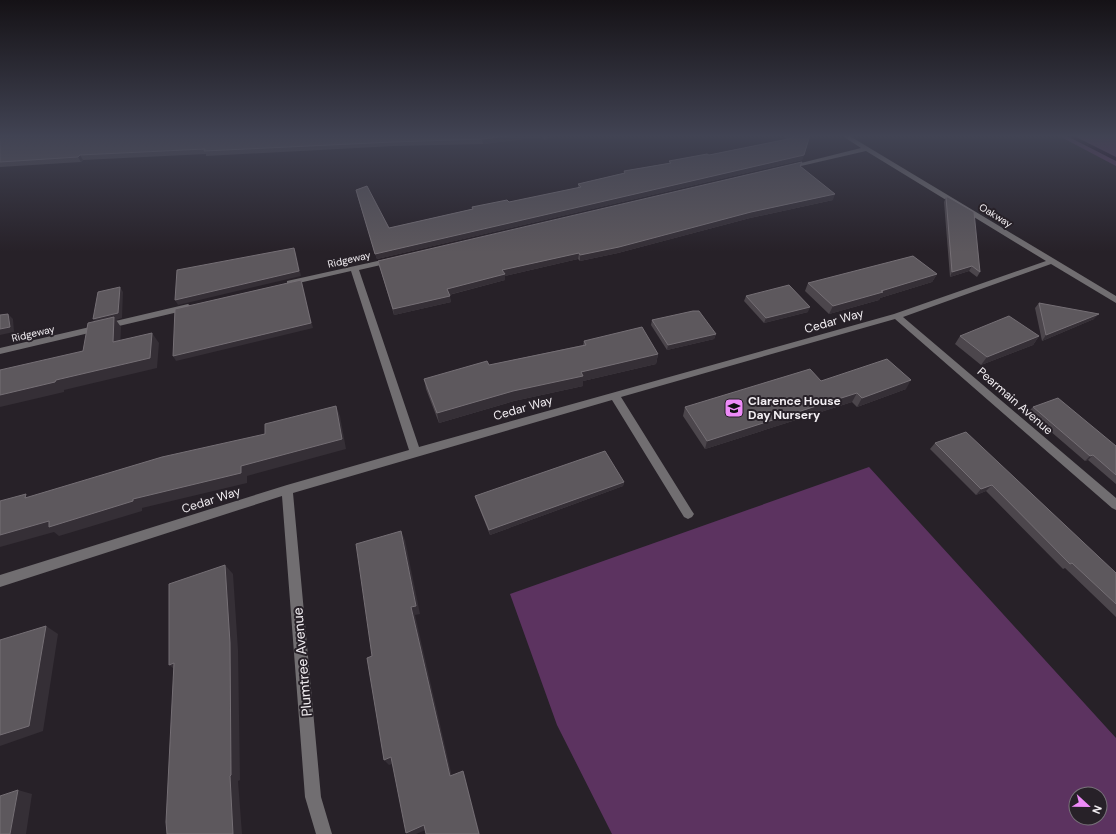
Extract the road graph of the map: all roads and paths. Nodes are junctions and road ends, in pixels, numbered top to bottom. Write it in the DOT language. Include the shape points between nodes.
graph roads {
  1 [pos="907,174"];
  2 [pos="400,257"];
  3 [pos="1052,261"];
  4 [pos="354,268"];
  5 [pos="284,284"];
  6 [pos="1116,300"];
  7 [pos="200,304"];
  8 [pos="897,316"];
  9 [pos="0,351"];
  10 [pos="615,396"];
  11 [pos="415,452"];
  12 [pos="287,490"];
  13 [pos="1116,505"];
  14 [pos="688,514"];
  15 [pos="0,582"];
  16 [pos="324,834"];
  1 -- 3 [label="street, Oakway"];
  2 -- 4 [label="street, Ridgeway"];
  3 -- 6 [label="street, Oakway"];
  3 -- 8 [label="street, Cedar Way"];
  4 -- 5 [label="street, Ridgeway"];
  4 -- 11 [label="street"];
  7 -- 9 [label="street, Ridgeway"];
  8 -- 10 [label="street, Cedar Way"];
  8 -- 13 [label="street, Pearmain Avenue"];
  10 -- 11 [label="street, Cedar Way"];
  10 -- 14 [label="street"];
  11 -- 12 [label="street, Cedar Way"];
  12 -- 15 [label="street, Cedar Way"];
  12 -- 16 [label="street, Plumtree Avenue" via="313,797"];
}
